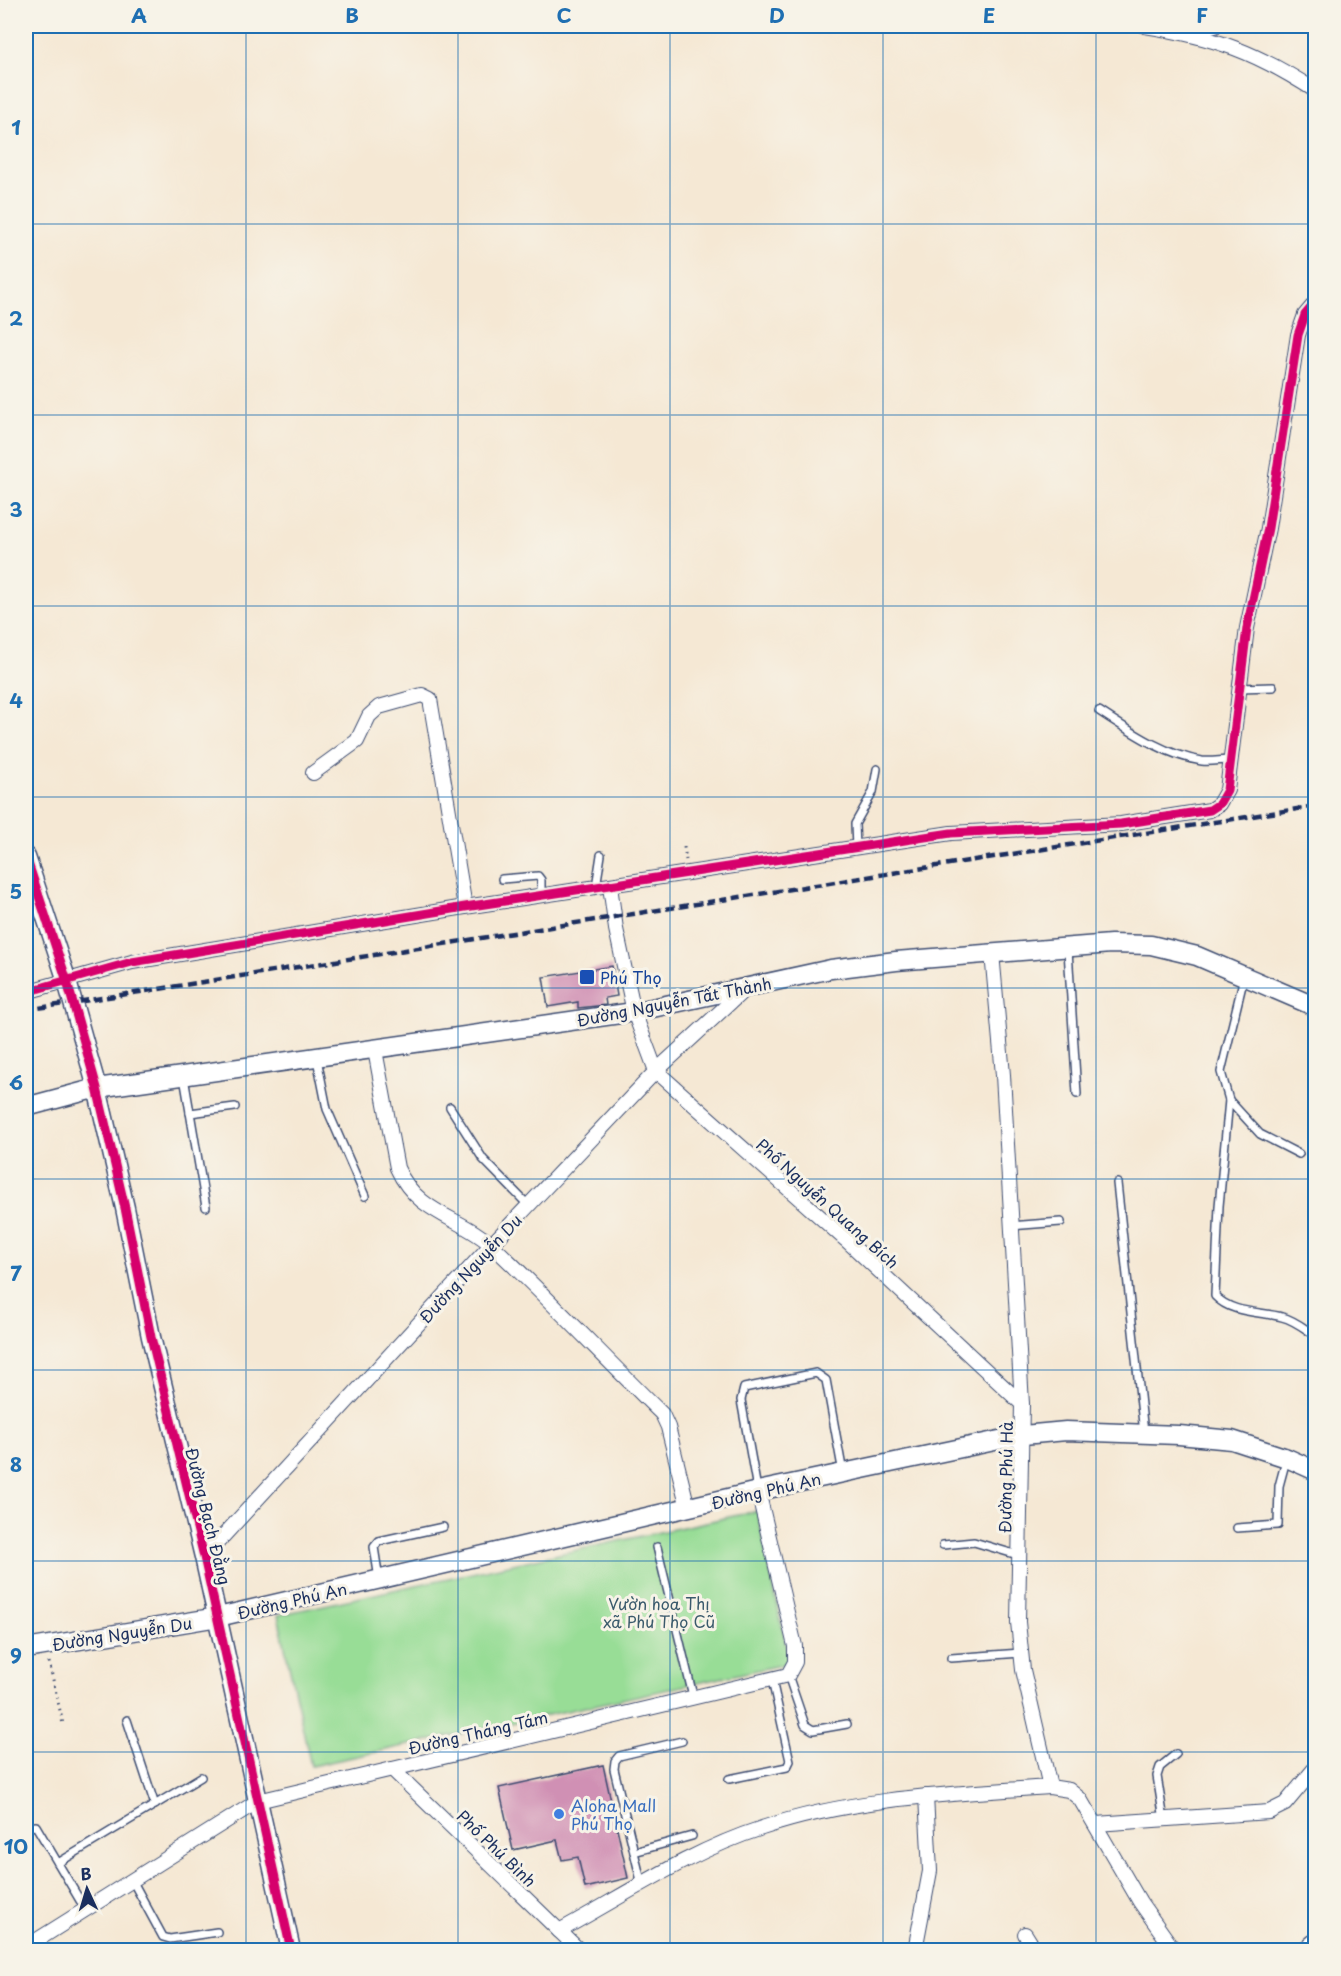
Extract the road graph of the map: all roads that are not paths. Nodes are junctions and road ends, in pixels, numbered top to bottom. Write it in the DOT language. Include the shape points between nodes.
graph roads {
  1 [pos="1145,26"];
  2 [pos="1215,26"];
  3 [pos="1187,32"];
  4 [pos="1316,91"];
  5 [pos="1316,302"];
  6 [pos="1273,687"];
  7 [pos="1239,688"];
  8 [pos="1099,711"];
  9 [pos="1230,760"];
  10 [pos="877,769"];
  11 [pos="313,773"];
  12 [pos="856,848"];
  13 [pos="601,855"];
  14 [pos="26,857"];
  15 [pos="502,879"];
  16 [pos="603,886"];
  17 [pos="541,895"];
  18 [pos="465,907"];
  19 [pos="1068,947"];
  20 [pos="992,953"];
  21 [pos="1245,975"];
  22 [pos="66,978"];
  23 [pos="746,988"];
  24 [pos="26,992"];
  25 [pos="1316,1008"];
  26 [pos="634,1012"];
  27 [pos="375,1050"];
  28 [pos="317,1059"];
  29 [pos="656,1071"];
  30 [pos="184,1077"];
  31 [pos="97,1088"];
  32 [pos="1077,1094"];
  33 [pos="1229,1100"];
  34 [pos="26,1107"];
  35 [pos="235,1107"];
  36 [pos="450,1107"];
  37 [pos="190,1113"];
  38 [pos="1299,1154"];
  39 [pos="1117,1183"];
  40 [pos="365,1196"];
  41 [pos="529,1206"];
  42 [pos="206,1207"];
  43 [pos="1061,1222"];
  44 [pos="1010,1226"];
  45 [pos="491,1245"];
  46 [pos="1316,1336"];
  47 [pos="1022,1404"];
  48 [pos="1144,1433"];
  49 [pos="1023,1436"];
  50 [pos="1287,1458"];
  51 [pos="1316,1471"];
  52 [pos="843,1473"];
  53 [pos="758,1491"];
  54 [pos="688,1508"];
  55 [pos="442,1527"];
  56 [pos="1237,1528"];
  57 [pos="943,1545"];
  58 [pos="657,1547"];
  59 [pos="1021,1556"];
  60 [pos="204,1557"];
  61 [pos="379,1579"];
  62 [pos="218,1617"];
  63 [pos="26,1649"];
  64 [pos="1021,1653"];
  65 [pos="951,1658"];
  66 [pos="788,1675"];
  67 [pos="772,1680"];
  68 [pos="694,1700"];
  69 [pos="127,1720"];
  70 [pos="847,1724"];
  71 [pos="682,1741"];
  72 [pos="1176,1754"];
  73 [pos="1316,1767"];
  74 [pos="392,1768"];
  75 [pos="201,1778"];
  76 [pos="729,1779"];
  77 [pos="1050,1787"];
  78 [pos="926,1796"];
  79 [pos="258,1801"];
  80 [pos="155,1805"];
  81 [pos="1164,1820"];
  82 [pos="1096,1824"];
  83 [pos="26,1827"];
  84 [pos="692,1836"];
  85 [pos="634,1852"];
  86 [pos="58,1863"];
  87 [pos="132,1880"];
  88 [pos="642,1885"];
  89 [pos="86,1909"];
  90 [pos="559,1931"];
  91 [pos="217,1932"];
  92 [pos="1025,1934"];
  93 [pos="1316,1935"];
  94 [pos="26,1947"];
  95 [pos="291,1950"];
  96 [pos="579,1950"];
  97 [pos="915,1950"];
  98 [pos="1035,1950"];
  99 [pos="1174,1950"];
  100 [pos="1298,1950"];
  1 -- 3 [label="street"];
  2 -- 3 [label="street"];
  3 -- 4 [label="street" via="1257,56"];
  5 -- 7 [label="street" via="1305,315 1298,335"];
  6 -- 7 [label="lane"];
  7 -- 9 [label="street"];
  8 -- 9 [label="lane" via="1163,748 1202,761"];
  9 -- 12 [label="street" via="1224,797 1219,804 1200,813 1120,825 958,832"];
  10 -- 12 [label="lane" via="873,792 855,824"];
  11 -- 18 [label="street" via="357,741 369,716 379,706 422,695 430,699"];
  12 -- 16 [label="street"];
  13 -- 16 [label="lane"];
  14 -- 22 [label="street, Đường Bạch Đằng"];
  15 -- 17 [label="lane" via="538,876"];
  16 -- 17 [label="street"];
  16 -- 26 [label="street, Phố Nguyễn Quang Bích"];
  17 -- 18 [label="street"];
  18 -- 22 [label="street" via="132,962"];
  19 -- 20 [label="street, Đường Nguyễn Tất Thành"];
  19 -- 21 [label="street, Đường Nguyễn Tất Thành" via="1150,945 1197,956"];
  19 -- 32 [label="lane"];
  20 -- 23 [label="street, Đường Nguyễn Tất Thành" via="831,969"];
  20 -- 44 [label="street, Đường Phú Hà"];
  21 -- 25 [label="street, Đường Nguyễn Tất Thành"];
  21 -- 33 [label="lane" via="1221,1072"];
  22 -- 24 [label="street"];
  22 -- 31 [label="street, Đường Bạch Đằng"];
  23 -- 26 [label="street, Đường Nguyễn Tất Thành"];
  23 -- 29 [label="street, Đường Nguyễn Du"];
  26 -- 27 [label="street, Đường Nguyễn Tất Thành"];
  26 -- 29 [label="street, Phố Nguyễn Quang Bích"];
  27 -- 28 [label="street, Đường Nguyễn Tất Thành"];
  27 -- 45 [label="street" via="397,1168 404,1184 414,1197"];
  28 -- 30 [label="street, Đường Nguyễn Tất Thành"];
  28 -- 40 [label="lane" via="327,1109"];
  29 -- 41 [label="street, Đường Nguyễn Du"];
  29 -- 47 [label="street, Phố Nguyễn Quang Bích"];
  30 -- 31 [label="street, Đường Nguyễn Tất Thành"];
  30 -- 37 [label="lane"];
  31 -- 34 [label="street, Đường Nguyễn Tất Thành"];
  31 -- 60 [label="street, Đường Bạch Đằng" via="153,1349"];
  33 -- 38 [label="lane" via="1260,1134"];
  33 -- 46 [label="lane" via="1215,1296 1222,1304 1284,1317"];
  35 -- 37 [label="lane"];
  36 -- 41 [label="lane" via="483,1159"];
  37 -- 42 [label="lane"];
  39 -- 48 [label="lane"];
  41 -- 45 [label="street, Đường Nguyễn Du"];
  43 -- 44 [label="lane"];
  44 -- 47 [label="street, Đường Phú Hà"];
  45 -- 54 [label="street" via="662,1414"];
  45 -- 60 [label="street, Đường Nguyễn Du"];
  47 -- 49 [label="street, Đường Phú Hà"];
  48 -- 49 [label="street, Đường Phú An" via="1066,1431"];
  48 -- 50 [label="street, Đường Phú An" via="1232,1440"];
  49 -- 52 [label="street, Đường Phú An"];
  49 -- 59 [label="street, Đường Phú Hà"];
  50 -- 51 [label="street, Đường Phú An"];
  50 -- 56 [label="lane" via="1279,1486 1278,1525"];
  52 -- 53 [label="street, Đường Phú An"];
  52 -- 53 [label="lane" via="826,1380 821,1375 744,1388 741,1400"];
  53 -- 54 [label="street, Đường Phú An"];
  53 -- 66 [label="street" via="795,1646 795,1662"];
  54 -- 61 [label="street, Đường Phú An"];
  55 -- 61 [label="lane" via="379,1541 374,1547"];
  57 -- 59 [label="lane" via="974,1542"];
  58 -- 68 [label="lane"];
  59 -- 64 [label="street, Đường Phú Hà"];
  60 -- 62 [label="street, Đường Bạch Đằng"];
  61 -- 62 [label="street, Đường Phú An"];
  62 -- 63 [label="street, Đường Nguyễn Du"];
  62 -- 79 [label="street, Đường Bạch Đằng"];
  64 -- 65 [label="lane"];
  64 -- 77 [label="street, Đường Phú Hà"];
  66 -- 67 [label="street, Đường Tháng Tám"];
  66 -- 70 [label="lane" via="806,1725 813,1730"];
  67 -- 68 [label="street, Đường Tháng Tám"];
  67 -- 76 [label="lane" via="790,1761 787,1767"];
  68 -- 74 [label="street, Đường Tháng Tám"];
  69 -- 80 [label="lane"];
  71 -- 85 [label="lane" via="619,1756 615,1761"];
  72 -- 81 [label="lane" via="1160,1767 1157,1776"];
  73 -- 81 [label="street" via="1277,1810"];
  74 -- 79 [label="street, Đường Tháng Tám"];
  74 -- 90 [label="street, Phố Phú Bình"];
  75 -- 80 [label="lane"];
  77 -- 78 [label="street"];
  77 -- 82 [label="street" via="1069,1790 1080,1799"];
  78 -- 88 [label="street" via="832,1810 763,1827 718,1844"];
  78 -- 97 [label="street" via="930,1871"];
  79 -- 87 [label="street, Đường Tháng Tám"];
  79 -- 95 [label="street, Đường Bạch Đằng"];
  80 -- 86 [label="lane"];
  81 -- 82 [label="street"];
  82 -- 99 [label="street" via="1140,1902"];
  83 -- 86 [label="lane" via="36,1826"];
  84 -- 85 [label="lane"];
  85 -- 88 [label="lane"];
  86 -- 89 [label="lane"];
  87 -- 89 [label="street, Đường Tháng Tám"];
  87 -- 91 [label="lane" via="163,1937"];
  88 -- 90 [label="street"];
  89 -- 94 [label="street, Đường Tháng Tám"];
  90 -- 96 [label="street, Phố Phú Bình"];
  92 -- 98 [label="street"];
  93 -- 100 [label="lane"];
}
